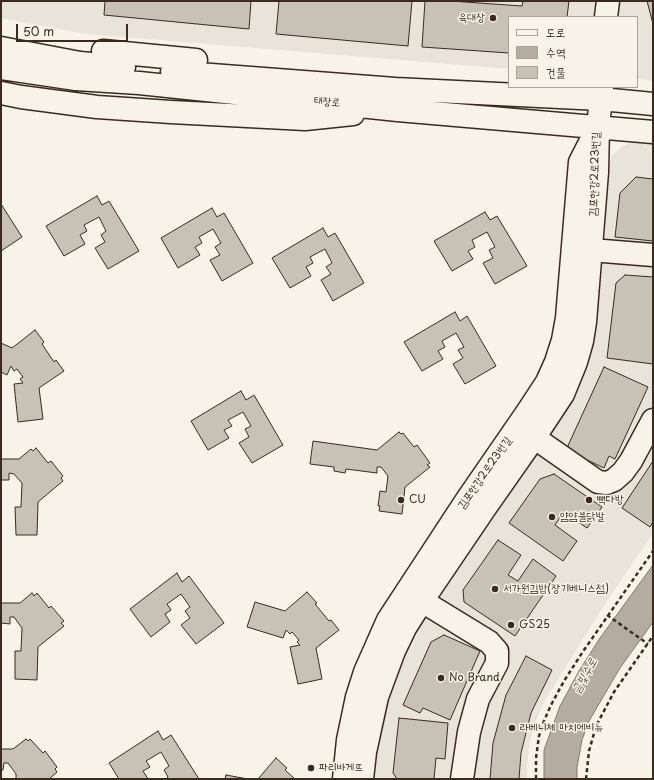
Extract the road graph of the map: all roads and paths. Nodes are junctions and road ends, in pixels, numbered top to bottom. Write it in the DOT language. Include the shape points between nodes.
graph roads {
  1 [pos="608,1"];
  2 [pos="606,16"];
  3 [pos="1,33"];
  4 [pos="1,48"];
  5 [pos="1,68"];
  6 [pos="1,93"];
  7 [pos="601,93"];
  8 [pos="397,99"];
  9 [pos="653,104"];
  10 [pos="598,127"];
  11 [pos="653,132"];
  12 [pos="591,250"];
  13 [pos="653,255"];
  14 [pos="653,420"];
  15 [pos="526,432"];
  16 [pos="653,550"];
  17 [pos="414,596"];
  18 [pos="607,615"];
  19 [pos="653,636"];
  20 [pos="648,644"];
  21 [pos="344,779"];
  22 [pos="362,779"];
  23 [pos="462,779"];
  24 [pos="536,779"];
  25 [pos="586,779"];
  1 -- 2 [label="street"];
  3 -- 8 [label="street" via="104,51 314,71"];
  4 -- 8 [label="street, 태장로" via="80,63"];
  5 -- 8 [label="street, 태장로" via="76,79"];
  6 -- 8 [label="street" via="97,108 305,119"];
  7 -- 8 [label="street, 태장로"];
  7 -- 9 [label="street, 태장로"];
  7 -- 10 [label="street"];
  8 -- 10 [label="street, 태장로"];
  10 -- 11 [label="street, 태장로"];
  10 -- 12 [label="street, 김포한강2로23번길"];
  10 -- 15 [label="street, 김포한강2로23번길" via="580,162 563,340"];
  12 -- 13 [label="street"];
  12 -- 15 [label="street, 김포한강2로23번길" via="585,322 576,362 563,394"];
  14 -- 15 [label="street" via="631,461 614,480 607,483 598,482"];
  15 -- 17 [label="street, 김포한강2로23번길" via="466,501"];
  16 -- 18 [label="path"];
  17 -- 21 [label="street, 김포한강2로23번길" via="388,620 365,672 352,717"];
  17 -- 22 [label="street, 김포한강2로23번길" via="377,697"];
  17 -- 23 [label="street" via="489,642 497,651 497,663 478,699 468,732"];
  18 -- 20 [label="path"];
  18 -- 24 [label="path" via="564,681 544,721 536,758"];
  19 -- 20 [label="path"];
  20 -- 25 [label="path" via="614,692 596,726 589,751"];
}
